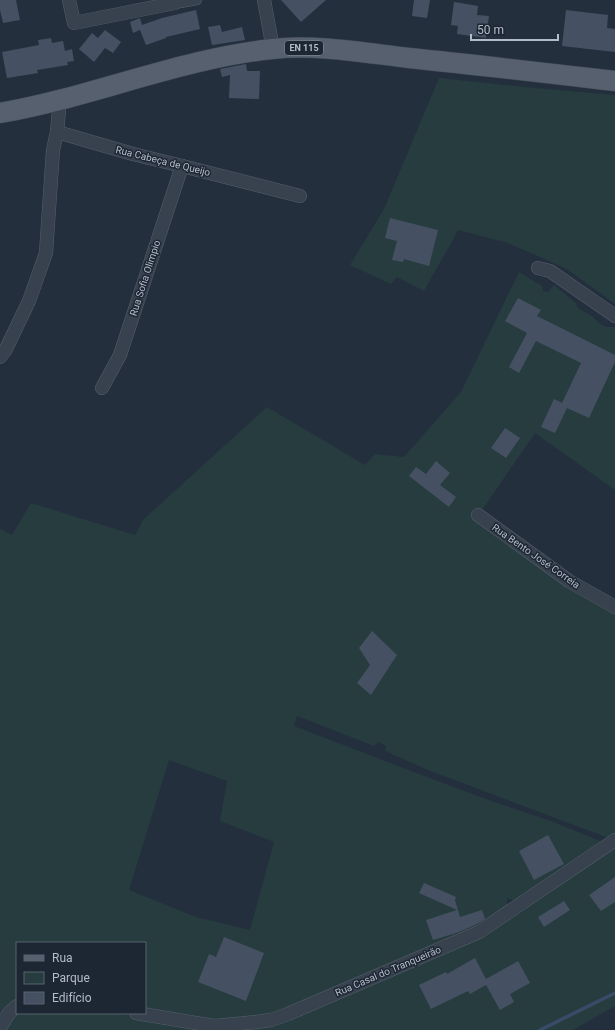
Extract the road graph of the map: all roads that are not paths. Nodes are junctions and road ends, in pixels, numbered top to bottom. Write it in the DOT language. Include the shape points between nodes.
graph roads {
  1 [pos="69,0"];
  2 [pos="197,0"];
  3 [pos="264,0"];
  4 [pos="178,2"];
  5 [pos="273,49"];
  6 [pos="615,81"];
  7 [pos="56,101"];
  8 [pos="0,113"];
  9 [pos="57,132"];
  10 [pos="182,166"];
  11 [pos="300,196"];
  12 [pos="538,268"];
  13 [pos="615,316"];
  14 [pos="0,357"];
  15 [pos="102,388"];
  16 [pos="478,515"];
  17 [pos="615,606"];
  18 [pos="615,840"];
  19 [pos="16,1007"];
  20 [pos="142,1014"];
  21 [pos="0,1028"];
  1 -- 4 [label="street" via="74,23"];
  2 -- 4 [label="street"];
  3 -- 5 [label="street"];
  5 -- 6 [label="main road, EN 115" via="354,51"];
  5 -- 7 [label="main road, EN 115" via="183,66"];
  7 -- 8 [label="main road, EN 115"];
  7 -- 9 [label="street" via="59,110"];
  9 -- 10 [label="street, Rua Cabeça de Queijo"];
  9 -- 14 [label="street" via="53,150 46,253 29,302"];
  10 -- 11 [label="street, Rua Cabeça de Queijo"];
  10 -- 15 [label="street, Rua Sofia Olimpio" via="120,355"];
  12 -- 13 [label="street" via="550,271"];
  16 -- 17 [label="street, Rua Bento José Correia" via="569,580"];
  18 -- 20 [label="street, Rua Casal do Tranqueirão" via="479,932 288,1014 271,1020 214,1026"];
  19 -- 21 [label="street"];
}
